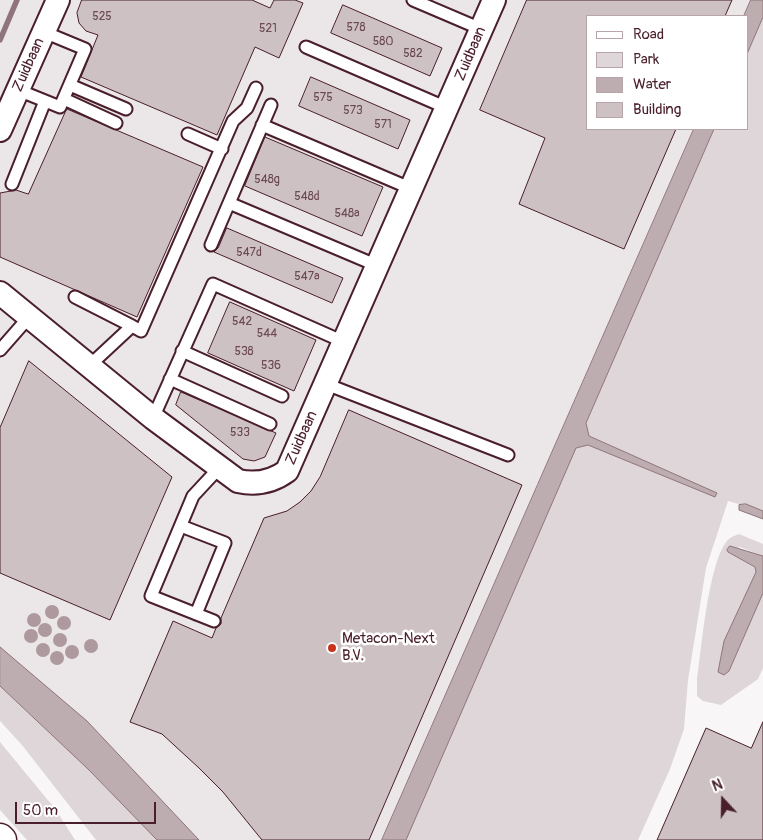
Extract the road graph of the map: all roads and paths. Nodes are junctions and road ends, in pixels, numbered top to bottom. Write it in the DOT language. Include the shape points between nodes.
graph roads {
  1 [pos="58,0"];
  2 [pos="414,0"];
  3 [pos="494,0"];
  4 [pos="481,29"];
  5 [pos="44,32"];
  6 [pos="306,47"];
  7 [pos="70,85"];
  8 [pos="256,88"];
  9 [pos="18,90"];
  10 [pos="64,99"];
  11 [pos="45,101"];
  12 [pos="270,105"];
  13 [pos="447,108"];
  14 [pos="126,109"];
  15 [pos="116,123"];
  16 [pos="262,126"];
  17 [pos="0,130"];
  18 [pos="188,134"];
  19 [pos="222,149"];
  20 [pos="12,184"];
  21 [pos="412,189"];
  22 [pos="229,203"];
  23 [pos="211,245"];
  24 [pos="378,266"];
  25 [pos="0,293"];
  26 [pos="75,297"];
  27 [pos="29,317"];
  28 [pos="132,326"];
  29 [pos="344,342"];
  30 [pos="0,350"];
  31 [pos="182,351"];
  32 [pos="89,366"];
  33 [pos="170,379"];
  34 [pos="326,384"];
  35 [pos="282,396"];
  36 [pos="153,418"];
  37 [pos="270,424"];
  38 [pos="508,455"];
  39 [pos="220,467"];
  40 [pos="181,526"];
  41 [pos="196,614"];
  42 [pos="214,622"];
  1 -- 5 [label="street, Zuidbaan"];
  2 -- 4 [label="lane"];
  3 -- 4 [label="street, Zuidbaan"];
  4 -- 13 [label="street, Zuidbaan"];
  5 -- 7 [label="lane" via="85,49"];
  5 -- 9 [label="street, Zuidbaan"];
  6 -- 13 [label="lane"];
  7 -- 10 [label="lane"];
  7 -- 14 [label="lane"];
  8 -- 19 [label="lane" via="247,108 233,121"];
  9 -- 11 [label="lane"];
  9 -- 17 [label="street, Zuidbaan"];
  10 -- 11 [label="lane" via="60,107"];
  10 -- 15 [label="lane"];
  11 -- 20 [label="lane"];
  12 -- 16 [label="lane"];
  13 -- 21 [label="street, Zuidbaan"];
  16 -- 21 [label="lane"];
  16 -- 22 [label="lane"];
  18 -- 19 [label="lane"];
  19 -- 28 [label="lane" via="141,331"];
  21 -- 24 [label="street, Zuidbaan"];
  22 -- 23 [label="lane"];
  22 -- 24 [label="lane"];
  24 -- 29 [label="street, Zuidbaan"];
  25 -- 27 [label="street, Zuidbaan"];
  26 -- 28 [label="lane"];
  27 -- 30 [label="lane"];
  27 -- 32 [label="street, Zuidbaan"];
  28 -- 32 [label="lane"];
  29 -- 31 [label="lane" via="213,284"];
  29 -- 34 [label="street, Zuidbaan"];
  31 -- 33 [label="lane"];
  31 -- 35 [label="lane"];
  32 -- 36 [label="street, Zuidbaan"];
  33 -- 36 [label="lane"];
  33 -- 37 [label="lane"];
  34 -- 38 [label="lane"];
  34 -- 39 [label="street, Zuidbaan" via="287,471 278,478 254,484 238,481"];
  36 -- 39 [label="street, Zuidbaan"];
  39 -- 40 [label="lane" via="193,496"];
  40 -- 41 [label="lane" via="225,543"];
  40 -- 41 [label="lane" via="151,596"];
  41 -- 42 [label="lane"];
}
